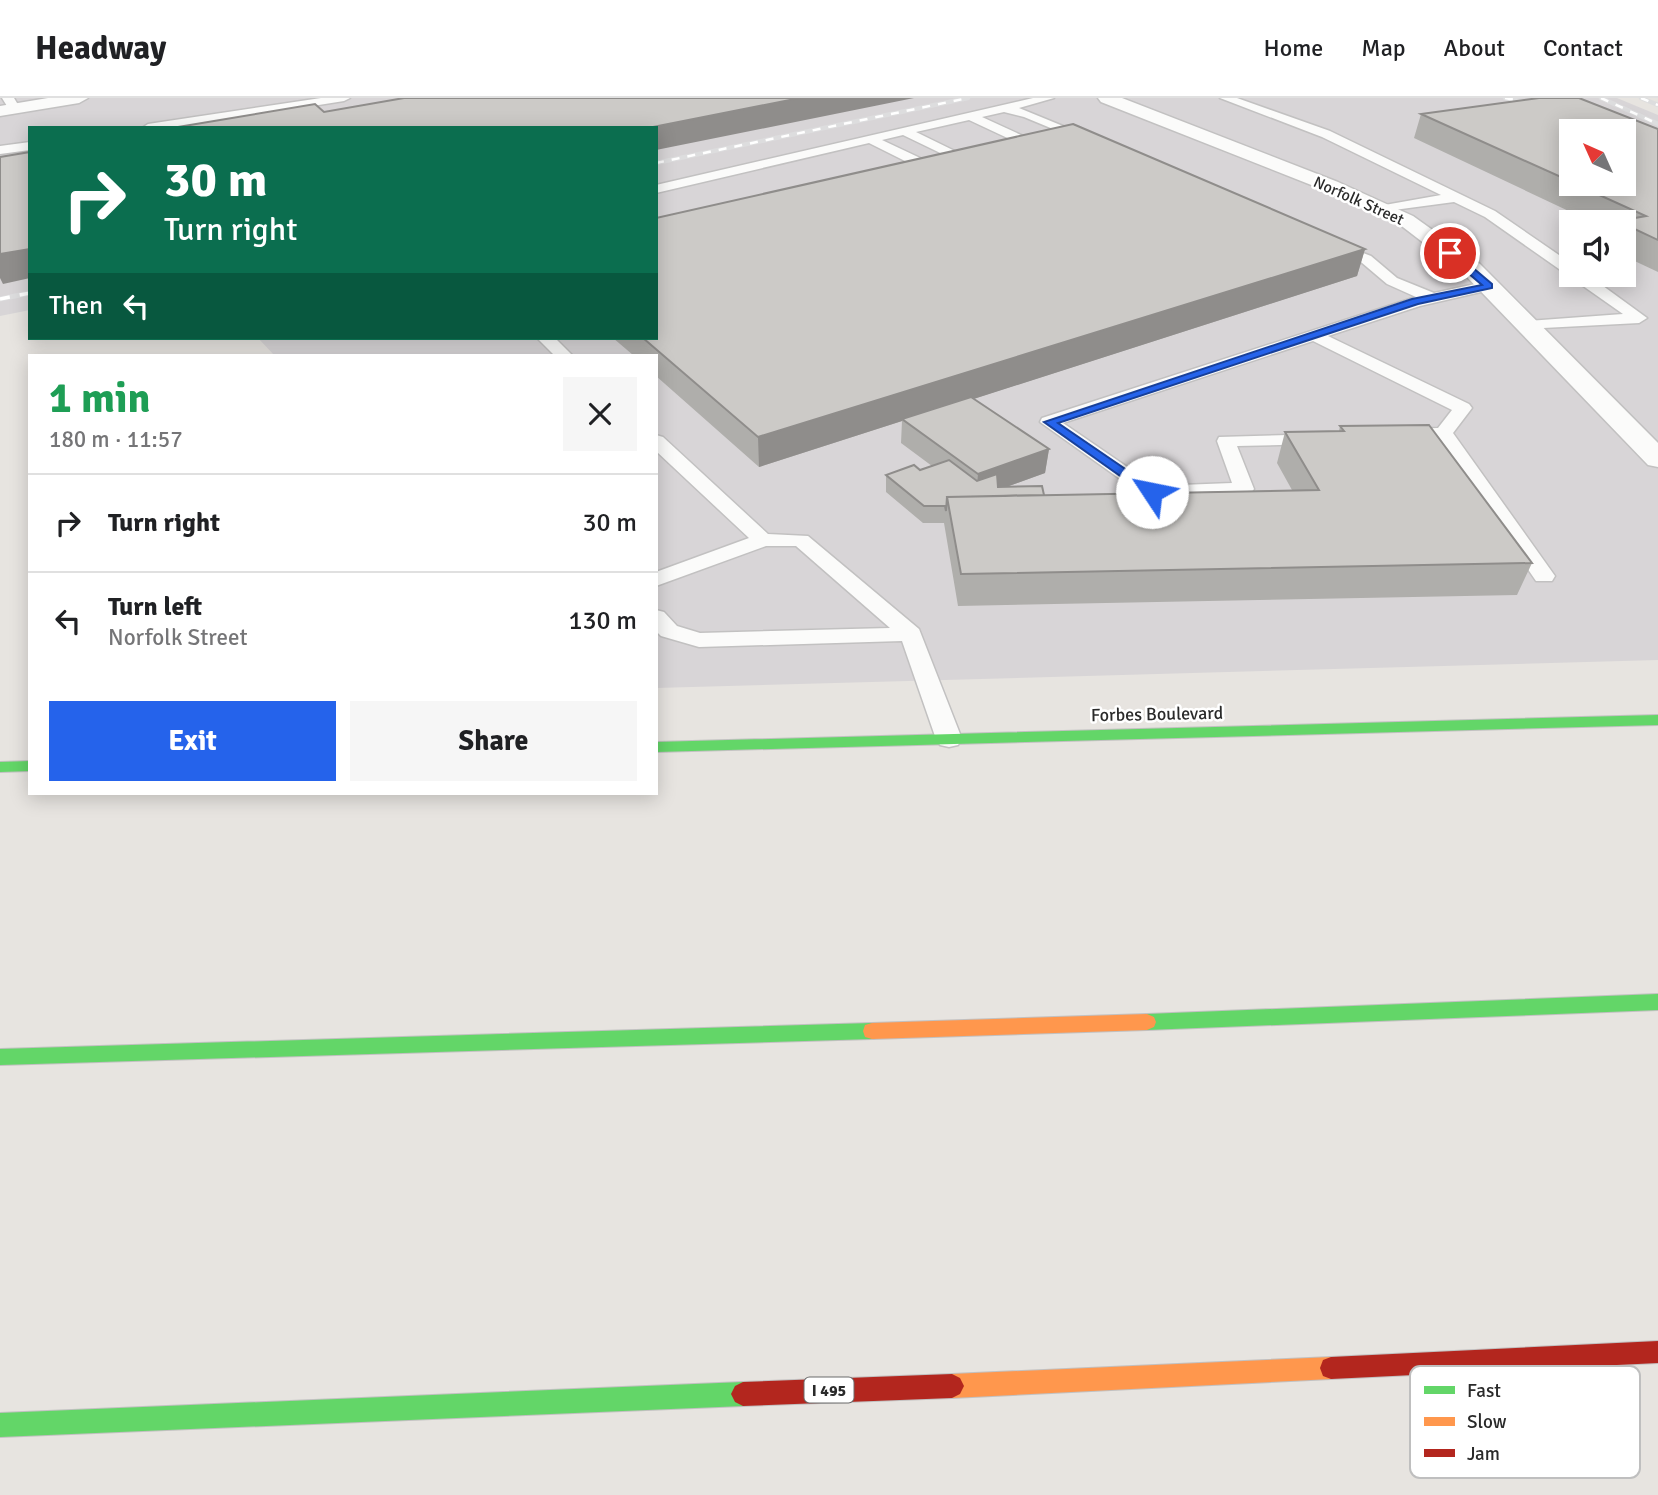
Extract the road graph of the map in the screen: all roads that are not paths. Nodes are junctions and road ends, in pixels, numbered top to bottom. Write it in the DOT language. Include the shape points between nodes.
graph roads {
  1 [pos="79,98"];
  2 [pos="344,98"];
  3 [pos="1048,98"];
  4 [pos="1107,98"];
  5 [pos="1226,98"];
  6 [pos="7,106"];
  7 [pos="1004,108"];
  8 [pos="970,116"];
  9 [pos="161,126"];
  10 [pos="904,131"];
  11 [pos="870,139"];
  12 [pos="1101,145"];
  13 [pos="28,146"];
  14 [pos="0,150"];
  15 [pos="930,168"];
  16 [pos="658,189"];
  17 [pos="1457,198"];
  18 [pos="1384,209"];
  19 [pos="1320,240"];
  20 [pos="1559,262"];
  21 [pos="1489,286"];
  22 [pos="1595,287"];
  23 [pos="1431,298"];
  24 [pos="1639,318"];
  25 [pos="1528,326"];
  26 [pos="1658,329"];
  27 [pos="1313,335"];
  28 [pos="547,340"];
  29 [pos="563,354"];
  30 [pos="1443,433"];
  31 [pos="1377,436"];
  32 [pos="1336,437"];
  33 [pos="658,443"];
  34 [pos="1658,458"];
  35 [pos="763,540"];
  36 [pos="1544,576"];
  37 [pos="658,579"];
  38 [pos="658,619"];
  39 [pos="911,634"];
  40 [pos="1658,720"];
  41 [pos="949,739"];
  42 [pos="658,747"];
  43 [pos="28,766"];
  44 [pos="0,767"];
  45 [pos="1658,1002"];
  46 [pos="0,1057"];
  47 [pos="1658,1352"];
  48 [pos="0,1425"];
  1 -- 6 [label="street"];
  2 -- 9 [label="lane"];
  3 -- 7 [label="lane"];
  4 -- 18 [label="street, Norfolk Street"];
  5 -- 17 [label="lane" via="1326,134"];
  7 -- 8 [label="lane"];
  7 -- 12 [label="lane"];
  8 -- 10 [label="lane"];
  8 -- 10 [label="lane" via="1028,143 961,159"];
  10 -- 11 [label="lane"];
  11 -- 15 [label="lane"];
  11 -- 16 [label="lane"];
  13 -- 14 [label="lane"];
  17 -- 18 [label="lane"];
  17 -- 20 [label="lane" via="1490,214"];
  18 -- 21 [label="street, Norfolk Street" via="1406,220"];
  19 -- 23 [label="lane" via="1366,259 1392,281"];
  21 -- 23 [label="lane"];
  21 -- 25 [label="street, Norfolk Street"];
  22 -- 24 [label="lane"];
  23 -- 27 [label="lane"];
  24 -- 25 [label="lane"];
  24 -- 26 [label="lane"];
  25 -- 34 [label="street, Norfolk Street"];
  27 -- 30 [label="lane" via="1463,408"];
  27 -- 32 [label="lane" via="1049,422 1152,492 1244,489 1226,441"];
  28 -- 29 [label="lane"];
  30 -- 31 [label="lane"];
  30 -- 36 [label="lane"];
  33 -- 35 [label="lane"];
  35 -- 37 [label="lane"];
  35 -- 39 [label="lane" via="801,540"];
  38 -- 39 [label="lane" via="669,631 699,640"];
  39 -- 41 [label="lane"];
  40 -- 41 [label="main road, Forbes Boulevard"];
  41 -- 42 [label="main road, Forbes Boulevard"];
  43 -- 44 [label="main road"];
  45 -- 46 [label="main road"];
  47 -- 48 [label="main road, I 495"];
}
